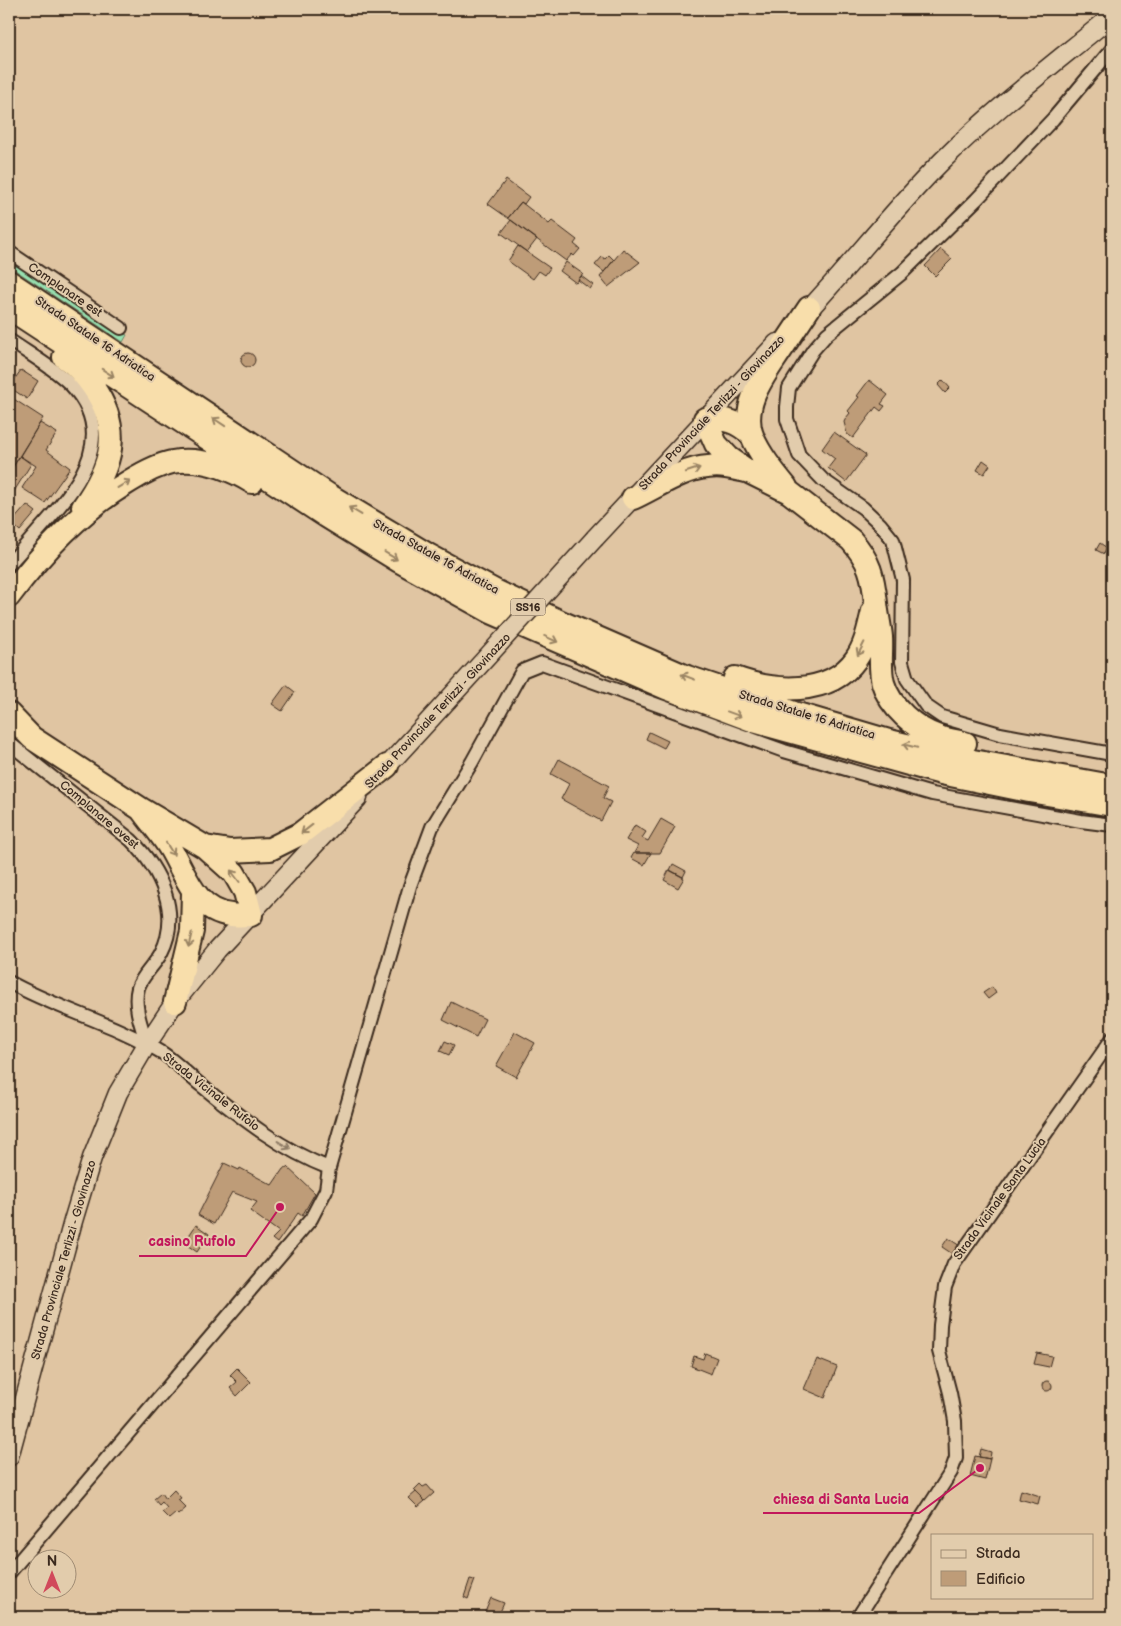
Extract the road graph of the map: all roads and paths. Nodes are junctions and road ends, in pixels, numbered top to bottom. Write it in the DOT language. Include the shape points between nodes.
graph roads {
  1 [pos="1112,16"];
  2 [pos="1112,49"];
  3 [pos="9,252"];
  4 [pos="9,282"];
  5 [pos="9,308"];
  6 [pos="810,308"];
  7 [pos="9,321"];
  8 [pos="122,328"];
  9 [pos="9,340"];
  10 [pos="705,419"];
  11 [pos="752,435"];
  12 [pos="749,472"];
  13 [pos="789,492"];
  14 [pos="633,498"];
  15 [pos="326,516"];
  16 [pos="71,524"];
  17 [pos="9,564"];
  18 [pos="9,596"];
  19 [pos="876,603"];
  20 [pos="563,623"];
  21 [pos="9,714"];
  22 [pos="9,743"];
  23 [pos="1112,754"];
  24 [pos="387,766"];
  25 [pos="1106,785"];
  26 [pos="1112,805"];
  27 [pos="141,810"];
  28 [pos="1112,825"];
  29 [pos="205,847"];
  30 [pos="193,892"];
  31 [pos="250,915"];
  32 [pos="9,982"];
  33 [pos="175,1002"];
  34 [pos="1112,1039"];
  35 [pos="146,1044"];
  36 [pos="329,1168"];
  37 [pos="9,1457"];
  38 [pos="9,1573"];
  39 [pos="858,1617"];
  1 -- 6 [label="main road, Strada Provinciale Terlizzi - Giovinazzo" via="942,160"];
  2 -- 23 [label="street" via="976,200 902,273 827,334 813,350 790,388 787,419 799,454 823,480 863,508 893,540 903,580 902,662 906,679 926,706 942,718 1000,734"];
  3 -- 8 [label="street, Complanare est"];
  20 -- 4 [label="highway, Strada Statale 16 Adriatica / SS16, one-way" via="470,578 330,496"];
  5 -- 15 [label="highway, Strada Statale 16 Adriatica / SS16, one-way"];
  6 -- 10 [label="main road, Strada Provinciale Terlizzi - Giovinazzo"];
  6 -- 11 [label="highway" via="758,384 749,417"];
  7 -- 16 [label="highway" via="84,374 103,401 110,421 111,445 98,485"];
  9 -- 17 [label="street" via="72,386 89,414 93,438 88,462 73,489"];
  10 -- 11 [label="highway" via="726,419 740,424"];
  10 -- 12 [label="highway" via="716,444"];
  10 -- 14 [label="main road, Strada Provinciale Terlizzi - Giovinazzo"];
  11 -- 13 [label="highway" via="765,460"];
  12 -- 13 [label="highway"];
  14 -- 12 [label="highway, one-way" via="681,474 706,466 726,466"];
  13 -- 19 [label="highway" via="859,549 872,573"];
  14 -- 24 [label="main road, Strada Provinciale Terlizzi - Giovinazzo, bridge"];
  16 -- 15 [label="highway, one-way" via="113,491 144,473 172,462 195,461 225,468 284,502"];
  15 -- 26 [label="highway, Strada Statale 16 Adriatica / SS16, one-way" via="491,612 666,688 748,719 941,773"];
  16 -- 18 [label="highway" via="31,566"];
  19 -- 20 [label="highway, one-way" via="864,645 844,672 826,682 778,689 751,684 665,652"];
  19 -- 25 [label="highway" via="883,684 893,705 911,722 938,737 1046,763"];
  25 -- 20 [label="highway, Strada Statale 16 Adriatica / SS16, one-way" via="974,761 794,713 687,677"];
  21 -- 27 [label="highway" via="32,738"];
  22 -- 35 [label="street, Complanare ovest" via="131,840 160,879 168,906 168,935 139,985 136,998"];
  24 -- 29 [label="highway, one-way" via="300,834 270,849 230,851"];
  24 -- 31 [label="main road, Strada Provinciale Terlizzi - Giovinazzo"];
  27 -- 29 [label="highway"];
  27 -- 30 [label="highway, one-way" via="170,848"];
  28 -- 36 [label="street" via="932,794 784,751 542,663 522,671 432,827 410,886"];
  31 -- 29 [label="highway, one-way" via="245,892 234,873"];
  30 -- 31 [label="highway" via="203,904 216,911"];
  30 -- 33 [label="highway, one-way" via="192,931"];
  31 -- 33 [label="main road, Strada Provinciale Terlizzi - Giovinazzo"];
  32 -- 35 [label="street, Strada Vicinale Rufolo"];
  33 -- 35 [label="main road, Strada Provinciale Terlizzi - Giovinazzo"];
  34 -- 39 [label="street, Strada Vicinale Santa Lucia" via="954,1264 945,1287 939,1351 955,1421 956,1458 951,1472"];
  35 -- 36 [label="street, Strada Vicinale Rufolo, one-way" via="162,1053 252,1126 310,1161"];
  35 -- 37 [label="main road, Strada Provinciale Terlizzi - Giovinazzo" via="118,1093 92,1158"];
  36 -- 38 [label="street" via="326,1190 311,1219"];
}
